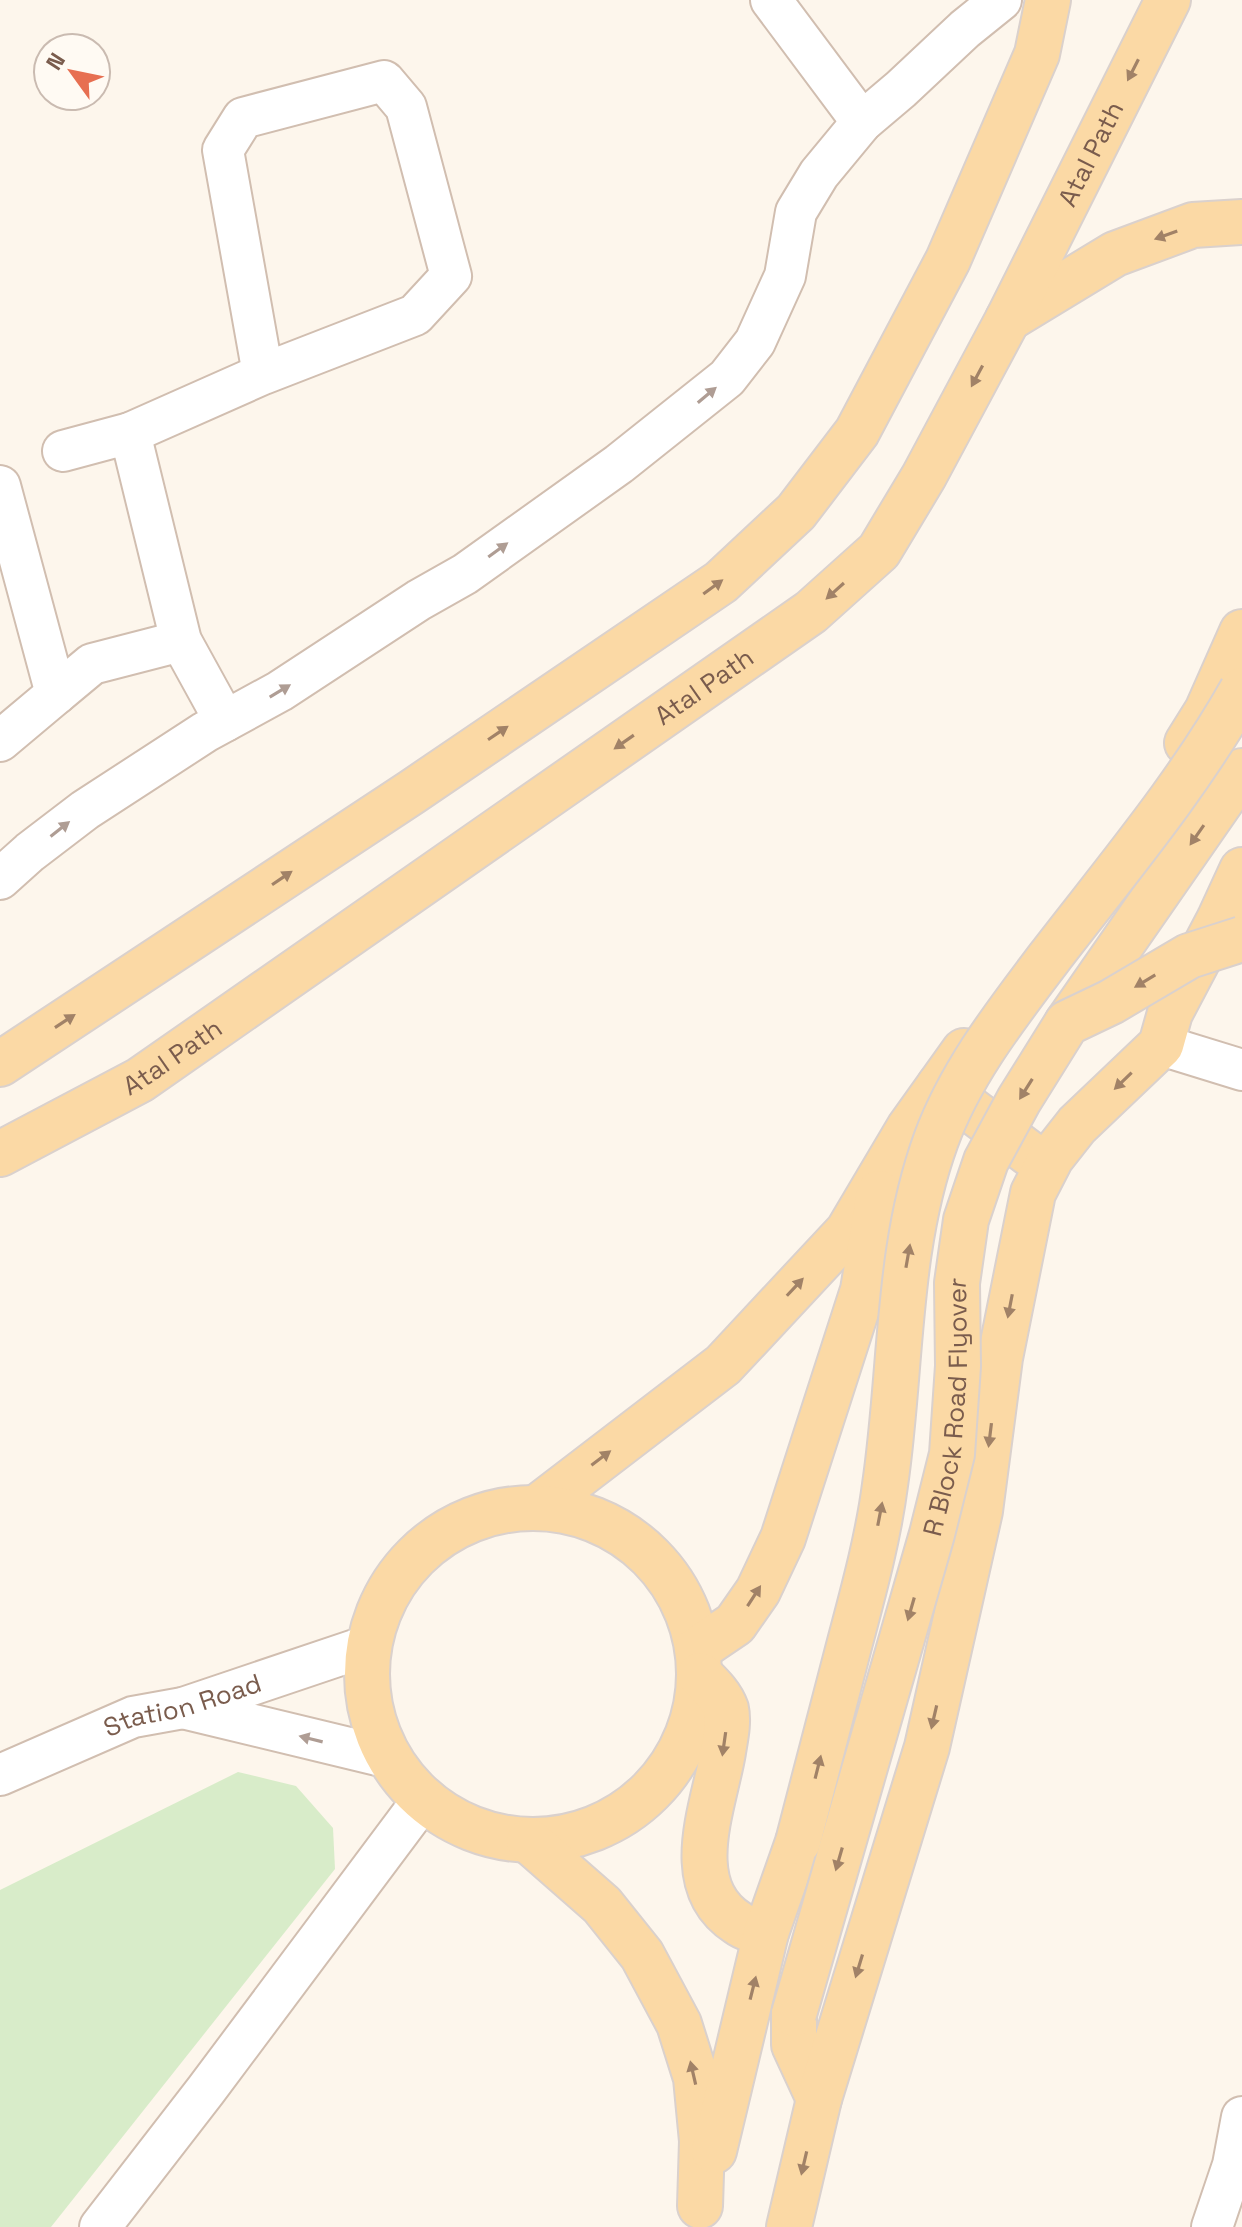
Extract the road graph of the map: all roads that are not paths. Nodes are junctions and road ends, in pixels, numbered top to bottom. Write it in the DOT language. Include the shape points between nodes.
graph roads {
  1 [pos="771,0"];
  2 [pos="1001,0"];
  3 [pos="1048,0"];
  4 [pos="1168,0"];
  5 [pos="862,122"];
  6 [pos="1242,222"];
  7 [pos="1008,319"];
  8 [pos="263,374"];
  9 [pos="130,433"];
  10 [pos="63,451"];
  11 [pos="0,486"];
  12 [pos="1242,632"];
  13 [pos="181,641"];
  14 [pos="1242,690"];
  15 [pos="56,694"];
  16 [pos="225,721"];
  17 [pos="0,741"];
  18 [pos="1241,780"];
  19 [pos="1242,870"];
  20 [pos="0,879"];
  21 [pos="1242,939"];
  22 [pos="1067,1023"];
  23 [pos="1161,1045"];
  24 [pos="0,1064"];
  25 [pos="1242,1070"];
  26 [pos="939,1086"];
  27 [pos="0,1154"];
  28 [pos="1047,1166"];
  29 [pos="882,1173"];
  30 [pos="539,1506"];
  31 [pos="367,1646"];
  32 [pos="699,1662"];
  33 [pos="183,1708"];
  34 [pos="386,1757"];
  35 [pos="0,1775"];
  36 [pos="422,1801"];
  37 [pos="529,1841"];
  38 [pos="766,1933"];
  39 [pos="819,2099"];
  40 [pos="1242,2117"];
  41 [pos="698,2217"];
  42 [pos="100,2227"];
  43 [pos="789,2227"];
  44 [pos="1212,2227"];
  1 -- 5 [label="street"];
  2 -- 5 [label="street"];
  24 -- 3 [label="main road, one-way" via="721,582 796,512 857,432 948,260 1037,54"];
  4 -- 7 [label="main road, Atal Path, one-way"];
  16 -- 5 [label="street, one-way" via="465,574 619,464 727,378 755,342 785,276 796,212"];
  6 -- 7 [label="main road, one-way" via="1193,225 1127,249"];
  7 -- 27 [label="main road, Atal Path, one-way" via="879,551 811,612 140,1080"];
  8 -- 8 [label="street" via="223,150 243,118 384,81 406,107 451,276 415,315"];
  8 -- 9 [label="street"];
  9 -- 10 [label="street"];
  9 -- 13 [label="street"];
  11 -- 15 [label="street"];
  12 -- 26 [label="main road" via="1207,711 1157,792"];
  13 -- 15 [label="street" via="92,664"];
  13 -- 16 [label="street"];
  38 -- 14 [label="main road, R Block Road Flyover, one-way, bridge" via="798,1842 869,1568 894,1421 906,1268 936,1139 1000,1023 1169,801"];
  15 -- 17 [label="street"];
  20 -- 16 [label="street, one-way" via="85,810"];
  18 -- 22 [label="main road, R Block Road Flyover, one-way"];
  19 -- 23 [label="main road" via="1170,1013"];
  21 -- 22 [label="main road, one-way, bridge" via="1189,956"];
  22 -- 39 [label="main road, R Block Road Flyover, one-way, bridge" via="986,1161 966,1220 957,1283 952,1454 794,2014 794,2045"];
  23 -- 25 [label="street"];
  23 -- 28 [label="main road, one-way" via="1077,1125"];
  26 -- 28 [label="main road"];
  26 -- 29 [label="main road"];
  28 -- 39 [label="main road, one-way" via="1033,1193 1023,1235 980,1511 927,1747"];
  30 -- 29 [label="main road, one-way" via="723,1365 848,1231"];
  32 -- 29 [label="main road, one-way" via="758,1591 783,1538 863,1290"];
  30 -- 31 [label="main road" via="460,1522 398,1572"];
  30 -- 32 [label="main road" via="595,1517 644,1548 680,1593"];
  31 -- 33 [label="street, Station Road"];
  31 -- 34 [label="main road" via="367,1703"];
  32 -- 37 [label="main road" via="691,1727 666,1774 628,1811 581,1834"];
  32 -- 38 [label="main road, one-way" via="726,1711 726,1736 707,1824 704,1864 711,1894 740,1925"];
  34 -- 33 [label="street, one-way"];
  33 -- 35 [label="street, Station Road" via="133,1717"];
  34 -- 36 [label="main road"];
  36 -- 37 [label="main road" via="472,1831"];
  36 -- 42 [label="street"];
  41 -- 37 [label="main road, one-way" via="702,2141 696,2078 679,2024 642,1955 602,1905"];
  41 -- 38 [label="main road, R Block Road Flyover, one-way"];
  39 -- 43 [label="main road, one-way"];
  40 -- 44 [label="street"];
}
